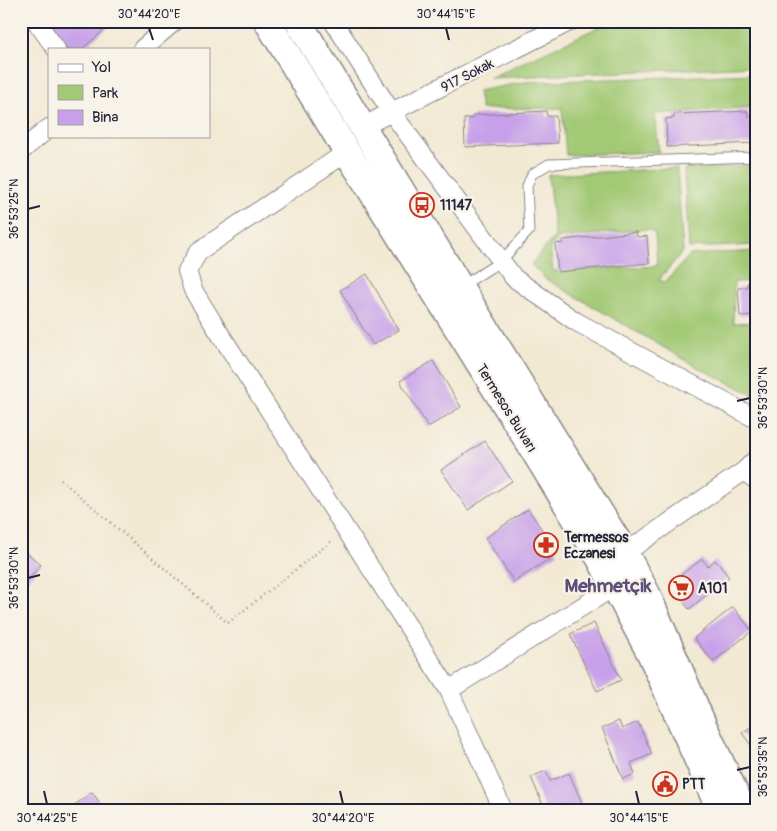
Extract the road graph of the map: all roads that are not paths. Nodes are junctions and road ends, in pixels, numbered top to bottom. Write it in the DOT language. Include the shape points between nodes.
graph roads {
  1 [pos="36,21"];
  2 [pos="175,21"];
  3 [pos="267,21"];
  4 [pos="298,21"];
  5 [pos="333,21"];
  6 [pos="571,21"];
  7 [pos="55,48"];
  8 [pos="143,48"];
  9 [pos="392,113"];
  10 [pos="362,127"];
  11 [pos="48,129"];
  12 [pos="21,151"];
  13 [pos="347,152"];
  14 [pos="756,157"];
  15 [pos="502,261"];
  16 [pos="460,287"];
  17 [pos="756,418"];
  18 [pos="752,470"];
  19 [pos="625,553"];
  20 [pos="615,586"];
  21 [pos="449,690"];
  22 [pos="504,810"];
  23 [pos="720,810"];
  24 [pos="743,810"];
  1 -- 7 [label="street"];
  2 -- 8 [label="street"];
  3 -- 13 [label="main road, Termesos Bulvarı"];
  4 -- 10 [label="main road, Termesos Bulvarı"];
  5 -- 9 [label="street"];
  6 -- 9 [label="street, 917 Sokak"];
  9 -- 10 [label="street, 917 Sokak"];
  9 -- 15 [label="street"];
  10 -- 16 [label="main road, Termesos Bulvarı"];
  11 -- 12 [label="street"];
  13 -- 20 [label="main road, Termesos Bulvarı"];
  13 -- 21 [label="street" via="199,251 188,271 192,290 210,319"];
  14 -- 15 [label="lane" via="549,164 532,174 526,186 529,232"];
  15 -- 16 [label="lane"];
  15 -- 17 [label="street" via="514,278 575,321"];
  16 -- 19 [label="main road, Termesos Bulvarı"];
  18 -- 19 [label="street"];
  19 -- 24 [label="main road, Termesos Bulvarı" via="647,594"];
  20 -- 21 [label="street"];
  20 -- 23 [label="main road, Termesos Bulvarı" via="651,655"];
  21 -- 22 [label="street"];
}
